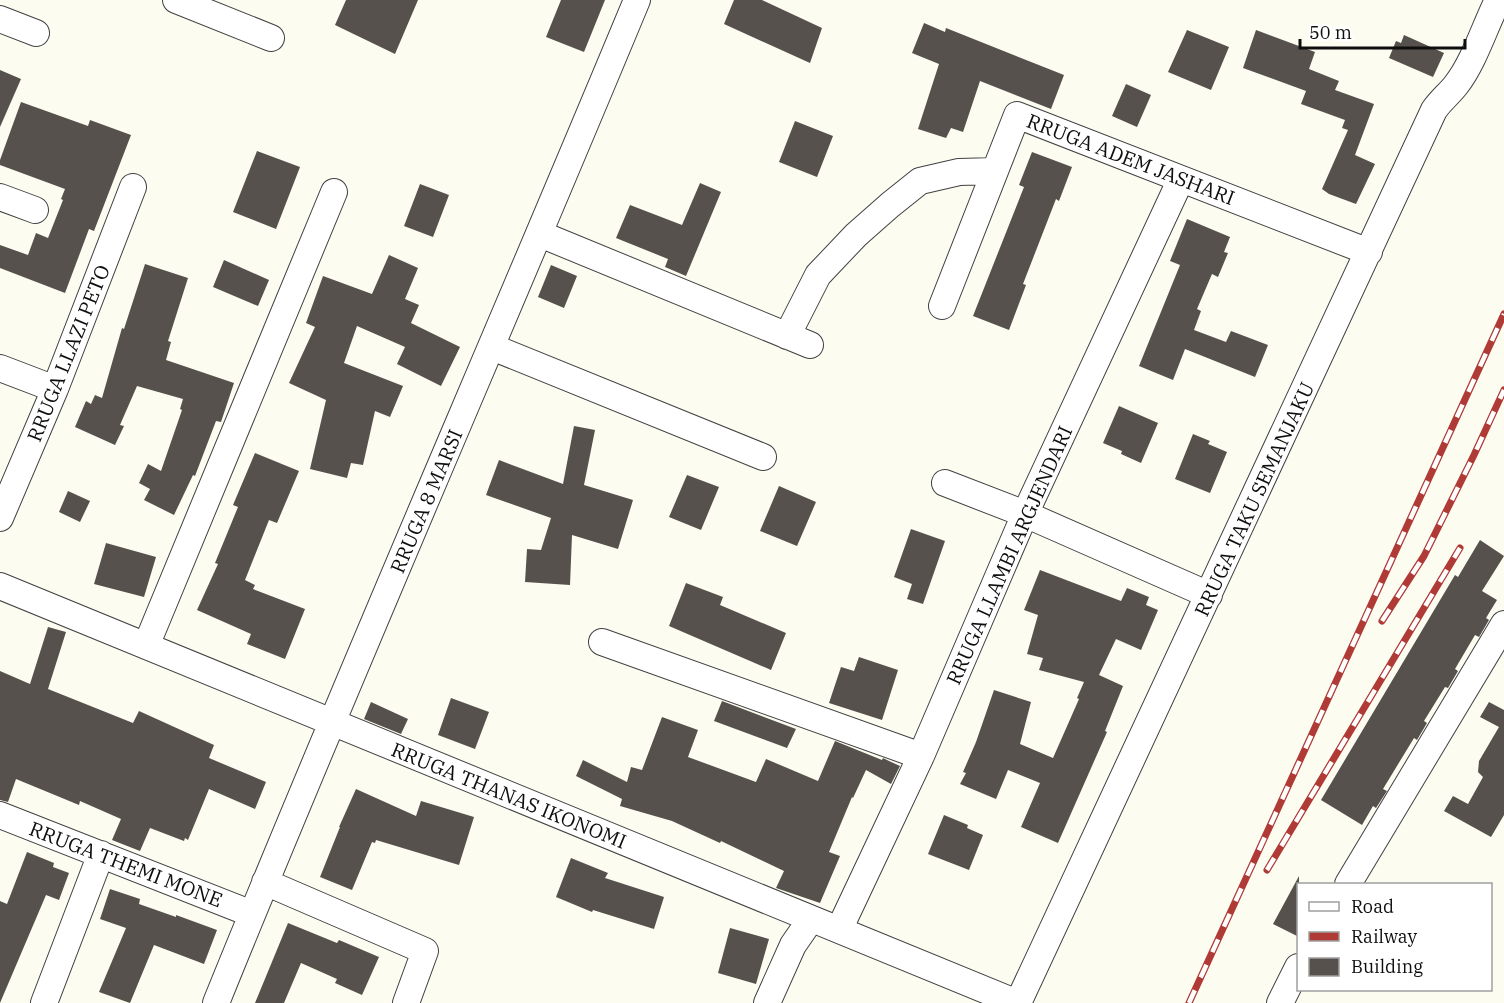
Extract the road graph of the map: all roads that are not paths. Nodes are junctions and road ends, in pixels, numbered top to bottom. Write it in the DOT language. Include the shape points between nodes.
graph roads {
  1 [pos="176,0"];
  2 [pos="636,0"];
  3 [pos="1498,0"];
  4 [pos="210,6"];
  5 [pos="0,19"];
  6 [pos="36,33"];
  7 [pos="271,38"];
  8 [pos="995,171"];
  9 [pos="1181,180"];
  10 [pos="133,187"];
  11 [pos="334,192"];
  12 [pos="0,197"];
  13 [pos="35,210"];
  14 [pos="540,234"];
  15 [pos="1369,252"];
  16 [pos="942,306"];
  17 [pos="492,347"];
  18 [pos="0,368"];
  19 [pos="55,389"];
  20 [pos="763,457"];
  21 [pos="945,483"];
  22 [pos="1025,514"];
  23 [pos="0,518"];
  24 [pos="0,586"];
  25 [pos="1209,595"];
  26 [pos="1504,624"];
  27 [pos="602,642"];
  28 [pos="146,646"];
  29 [pos="331,722"];
  30 [pos="921,756"];
  31 [pos="0,815"];
  32 [pos="101,854"];
  33 [pos="265,882"];
  34 [pos="1349,883"];
  35 [pos="252,914"];
  36 [pos="811,919"];
  37 [pos="839,930"];
  38 [pos="1297,971"];
  39 [pos="44,1003"];
  40 [pos="216,1003"];
  41 [pos="406,1003"];
  42 [pos="768,1003"];
  43 [pos="1018,1003"];
  44 [pos="1280,1003"];
  1 -- 4 [label="street"];
  2 -- 14 [label="street, RRUGA 8 MARSI"];
  3 -- 15 [label="street, RRUGA TAKU SEMANJAKU" via="1456,85 1434,110"];
  4 -- 7 [label="street"];
  5 -- 6 [label="street"];
  8 -- 9 [label="street, RRUGA ADEM JASHARI" via="1017,115"];
  8 -- 14 [label="street" via="959,172 920,181 890,204 818,275 798,341"];
  8 -- 16 [label="street, RRUGA ADEM JASHARI"];
  9 -- 15 [label="street, RRUGA ADEM JASHARI"];
  9 -- 22 [label="street, RRUGA LLAMBI ARGJENDARI"];
  10 -- 19 [label="street, RRUGA LLAZI PETO"];
  11 -- 28 [label="street"];
  12 -- 13 [label="street"];
  14 -- 17 [label="street, RRUGA 8 MARSI"];
  15 -- 25 [label="street, RRUGA TAKU SEMANJAKU"];
  17 -- 20 [label="street"];
  17 -- 29 [label="street, RRUGA 8 MARSI"];
  18 -- 19 [label="street"];
  19 -- 23 [label="street, RRUGA LLAZI PETO"];
  21 -- 22 [label="street"];
  22 -- 25 [label="street"];
  22 -- 30 [label="street, RRUGA LLAMBI ARGJENDARI"];
  24 -- 28 [label="street, RRUGA THANAS IKONOMI"];
  25 -- 43 [label="street, RRUGA TAKU SEMANJAKU"];
  26 -- 34 [label="street"];
  27 -- 30 [label="street"];
  28 -- 29 [label="street, RRUGA THANAS IKONOMI"];
  29 -- 33 [label="street, RRUGA 8 MARSI"];
  29 -- 36 [label="street, RRUGA THANAS IKONOMI"];
  30 -- 37 [label="street, RRUGA LLAMBI ARGJENDARI"];
  31 -- 32 [label="street, RRUGA THEMI MONE"];
  32 -- 35 [label="street, RRUGA THEMI MONE"];
  32 -- 39 [label="street"];
  33 -- 35 [label="street, RRUGA 8 MARSI"];
  33 -- 41 [label="street" via="425,951"];
  35 -- 40 [label="street, RRUGA 8 MARSI"];
  36 -- 37 [label="street, RRUGA THANAS IKONOMI"];
  36 -- 42 [label="street" via="793,945"];
  37 -- 43 [label="street, RRUGA THANAS IKONOMI"];
  38 -- 44 [label="street"];
}
